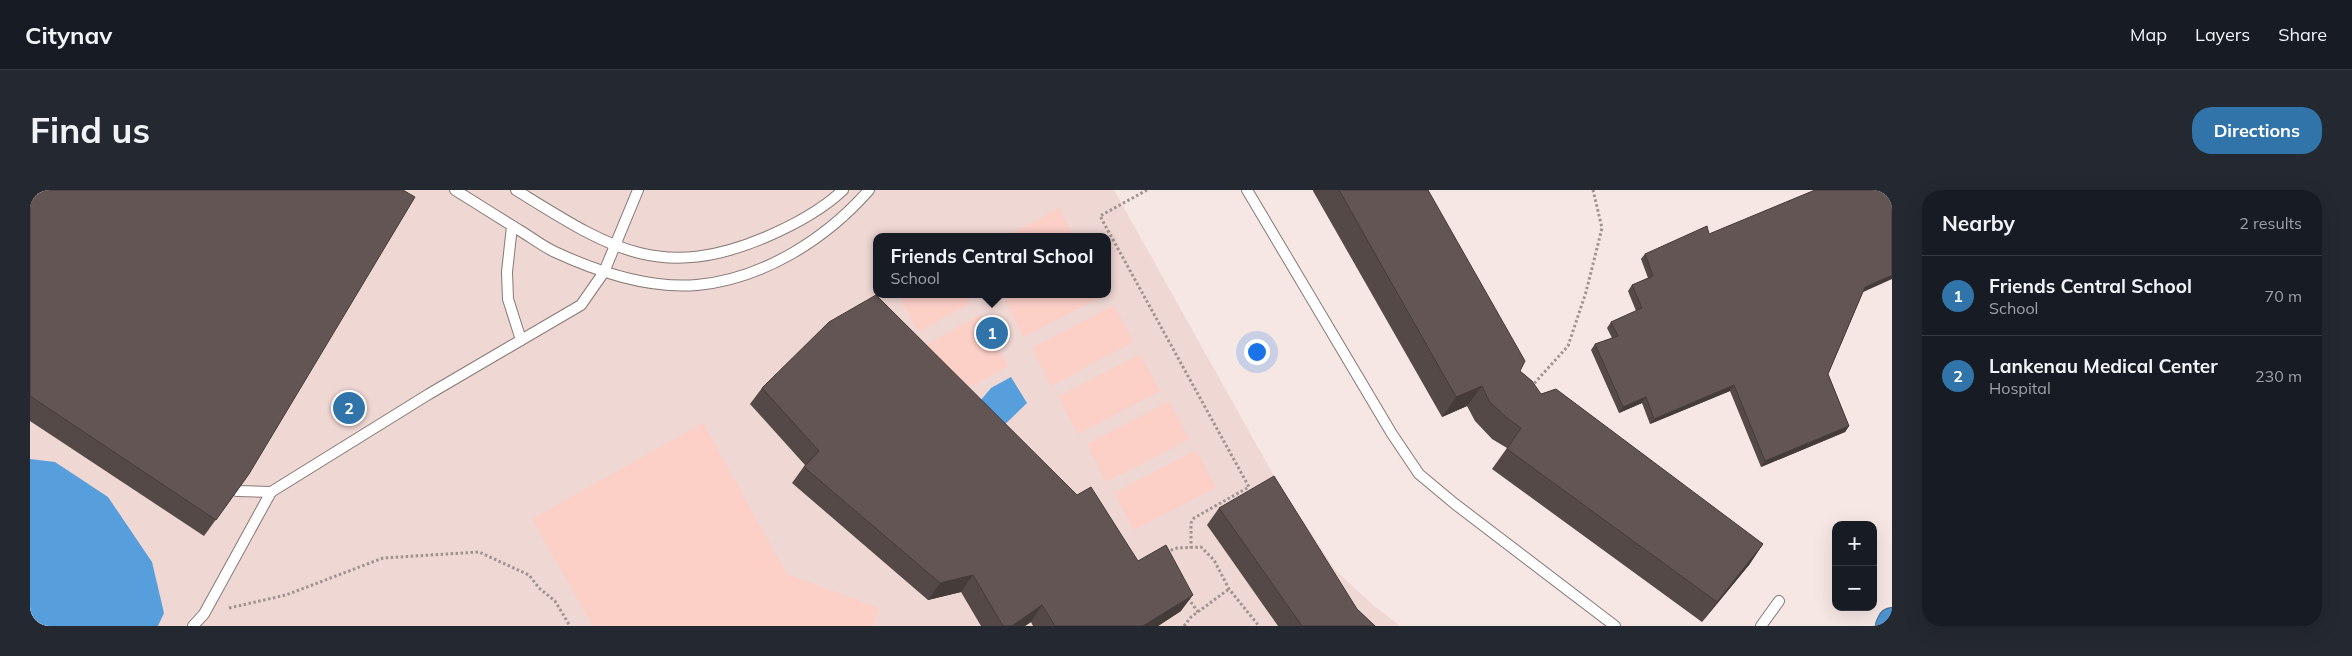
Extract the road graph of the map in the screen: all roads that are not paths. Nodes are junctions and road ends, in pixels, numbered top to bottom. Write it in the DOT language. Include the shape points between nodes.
graph roads {
  1 [pos="455,190"];
  2 [pos="516,190"];
  3 [pos="638,190"];
  4 [pos="843,190"];
  5 [pos="869,190"];
  6 [pos="1247,190"];
  7 [pos="512,226"];
  8 [pos="614,246"];
  9 [pos="604,272"];
  10 [pos="521,340"];
  11 [pos="237,490"];
  12 [pos="271,492"];
  13 [pos="1779,601"];
  14 [pos="1892,622"];
  15 [pos="193,626"];
  16 [pos="1614,626"];
  17 [pos="1761,626"];
  18 [pos="1890,626"];
  1 -- 7 [label="lane"];
  2 -- 8 [label="lane"];
  3 -- 8 [label="lane"];
  4 -- 8 [label="lane" via="790,226 728,252 692,258 659,258"];
  5 -- 9 [label="lane" via="850,212 815,239 759,269 726,280 670,285"];
  6 -- 16 [label="lane" via="1419,474"];
  7 -- 9 [label="lane" via="552,251"];
  7 -- 10 [label="lane" via="506,272 508,299"];
  8 -- 9 [label="lane"];
  9 -- 10 [label="lane" via="580,305"];
  10 -- 12 [label="lane"];
  11 -- 12 [label="lane"];
  12 -- 15 [label="lane" via="204,614"];
  13 -- 17 [label="lane"];
  14 -- 18 [label="highway"];
}
